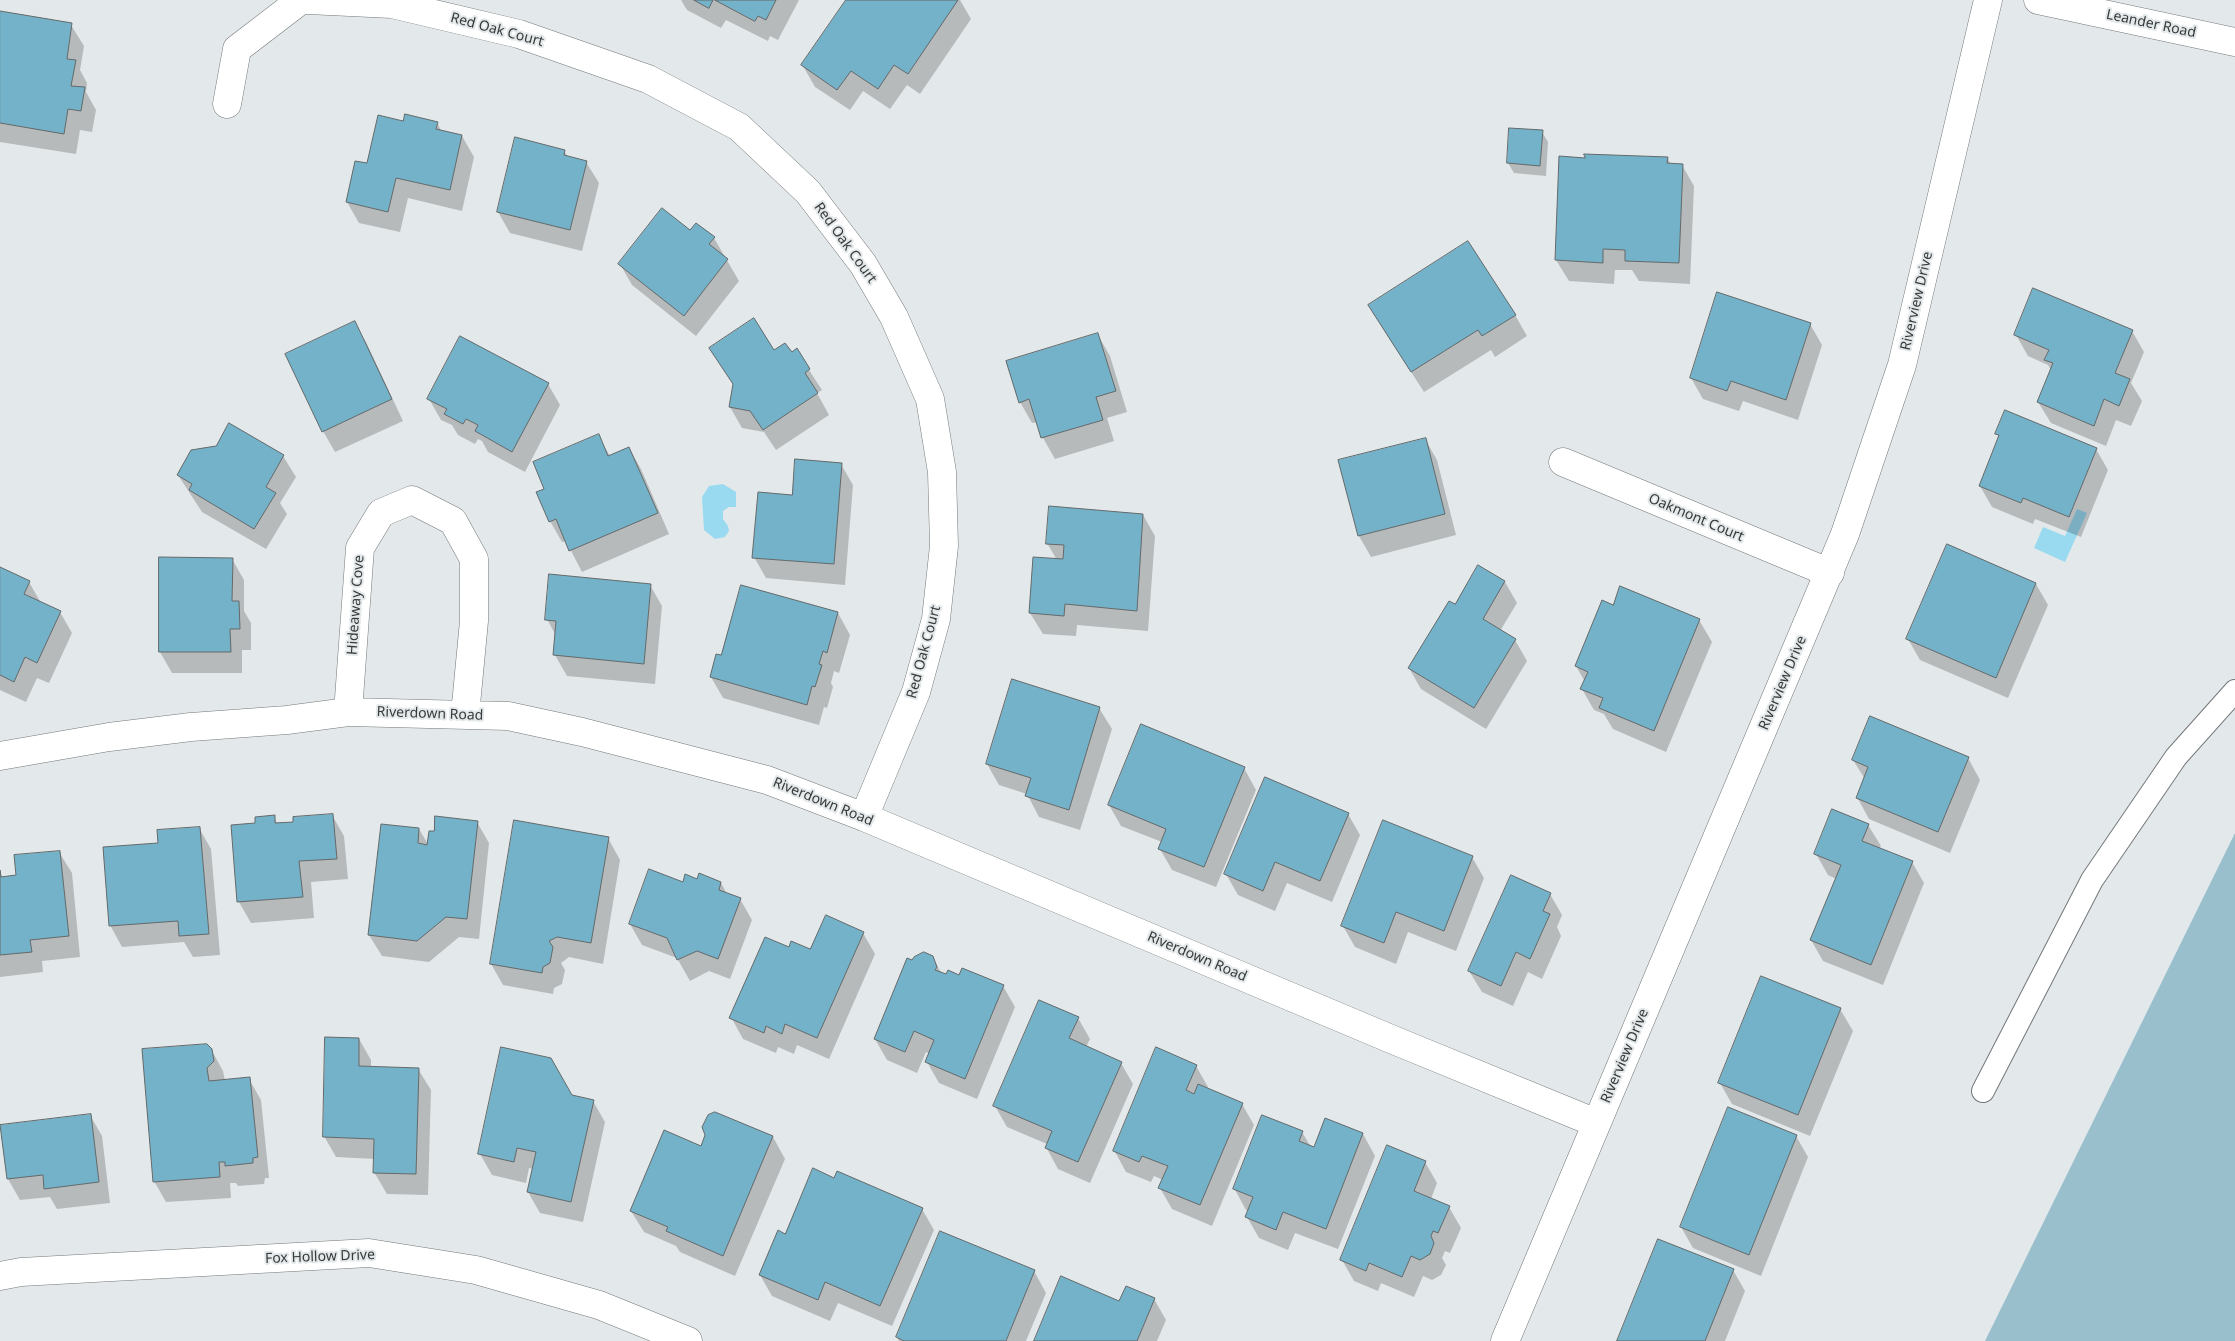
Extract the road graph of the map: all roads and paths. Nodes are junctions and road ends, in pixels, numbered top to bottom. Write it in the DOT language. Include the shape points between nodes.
graph roads {
  1 [pos="301,0"];
  2 [pos="308,0"];
  3 [pos="1988,0"];
  4 [pos="2038,0"];
  5 [pos="2235,42"];
  6 [pos="227,104"];
  7 [pos="1563,462"];
  8 [pos="1830,573"];
  9 [pos="2235,691"];
  10 [pos="348,712"];
  11 [pos="465,715"];
  12 [pos="0,756"];
  13 [pos="864,817"];
  14 [pos="1983,1092"];
  15 [pos="1596,1123"];
  16 [pos="0,1276"];
  17 [pos="688,1341"];
  18 [pos="1506,1341"];
  1 -- 6 [label="street" via="237,49"];
  2 -- 13 [label="street, Red Oak Court" via="392,4 519,34 648,79 739,127 808,192 863,264 894,317 930,399 942,472 944,546 936,619 916,692"];
  3 -- 8 [label="street, Riverview Drive" via="1902,365"];
  4 -- 5 [label="street, Leander Road"];
  7 -- 8 [label="street, Oakmont Court"];
  8 -- 15 [label="street, Riverview Drive"];
  9 -- 14 [label="lane" via="2176,757 2092,880"];
  10 -- 11 [label="street, Riverdown Road"];
  10 -- 11 [label="street, Hideaway Cove" via="360,548 382,513 412,500 453,521 474,559 474,620"];
  10 -- 12 [label="street, Riverdown Road" via="287,720 191,726"];
  11 -- 13 [label="street, Riverdown Road" via="508,716 582,732 767,780"];
  13 -- 15 [label="street, Riverdown Road"];
  15 -- 18 [label="street, Riverview Drive"];
  16 -- 17 [label="street, Fox Hollow Drive" via="369,1253 485,1272 599,1304"];
}
